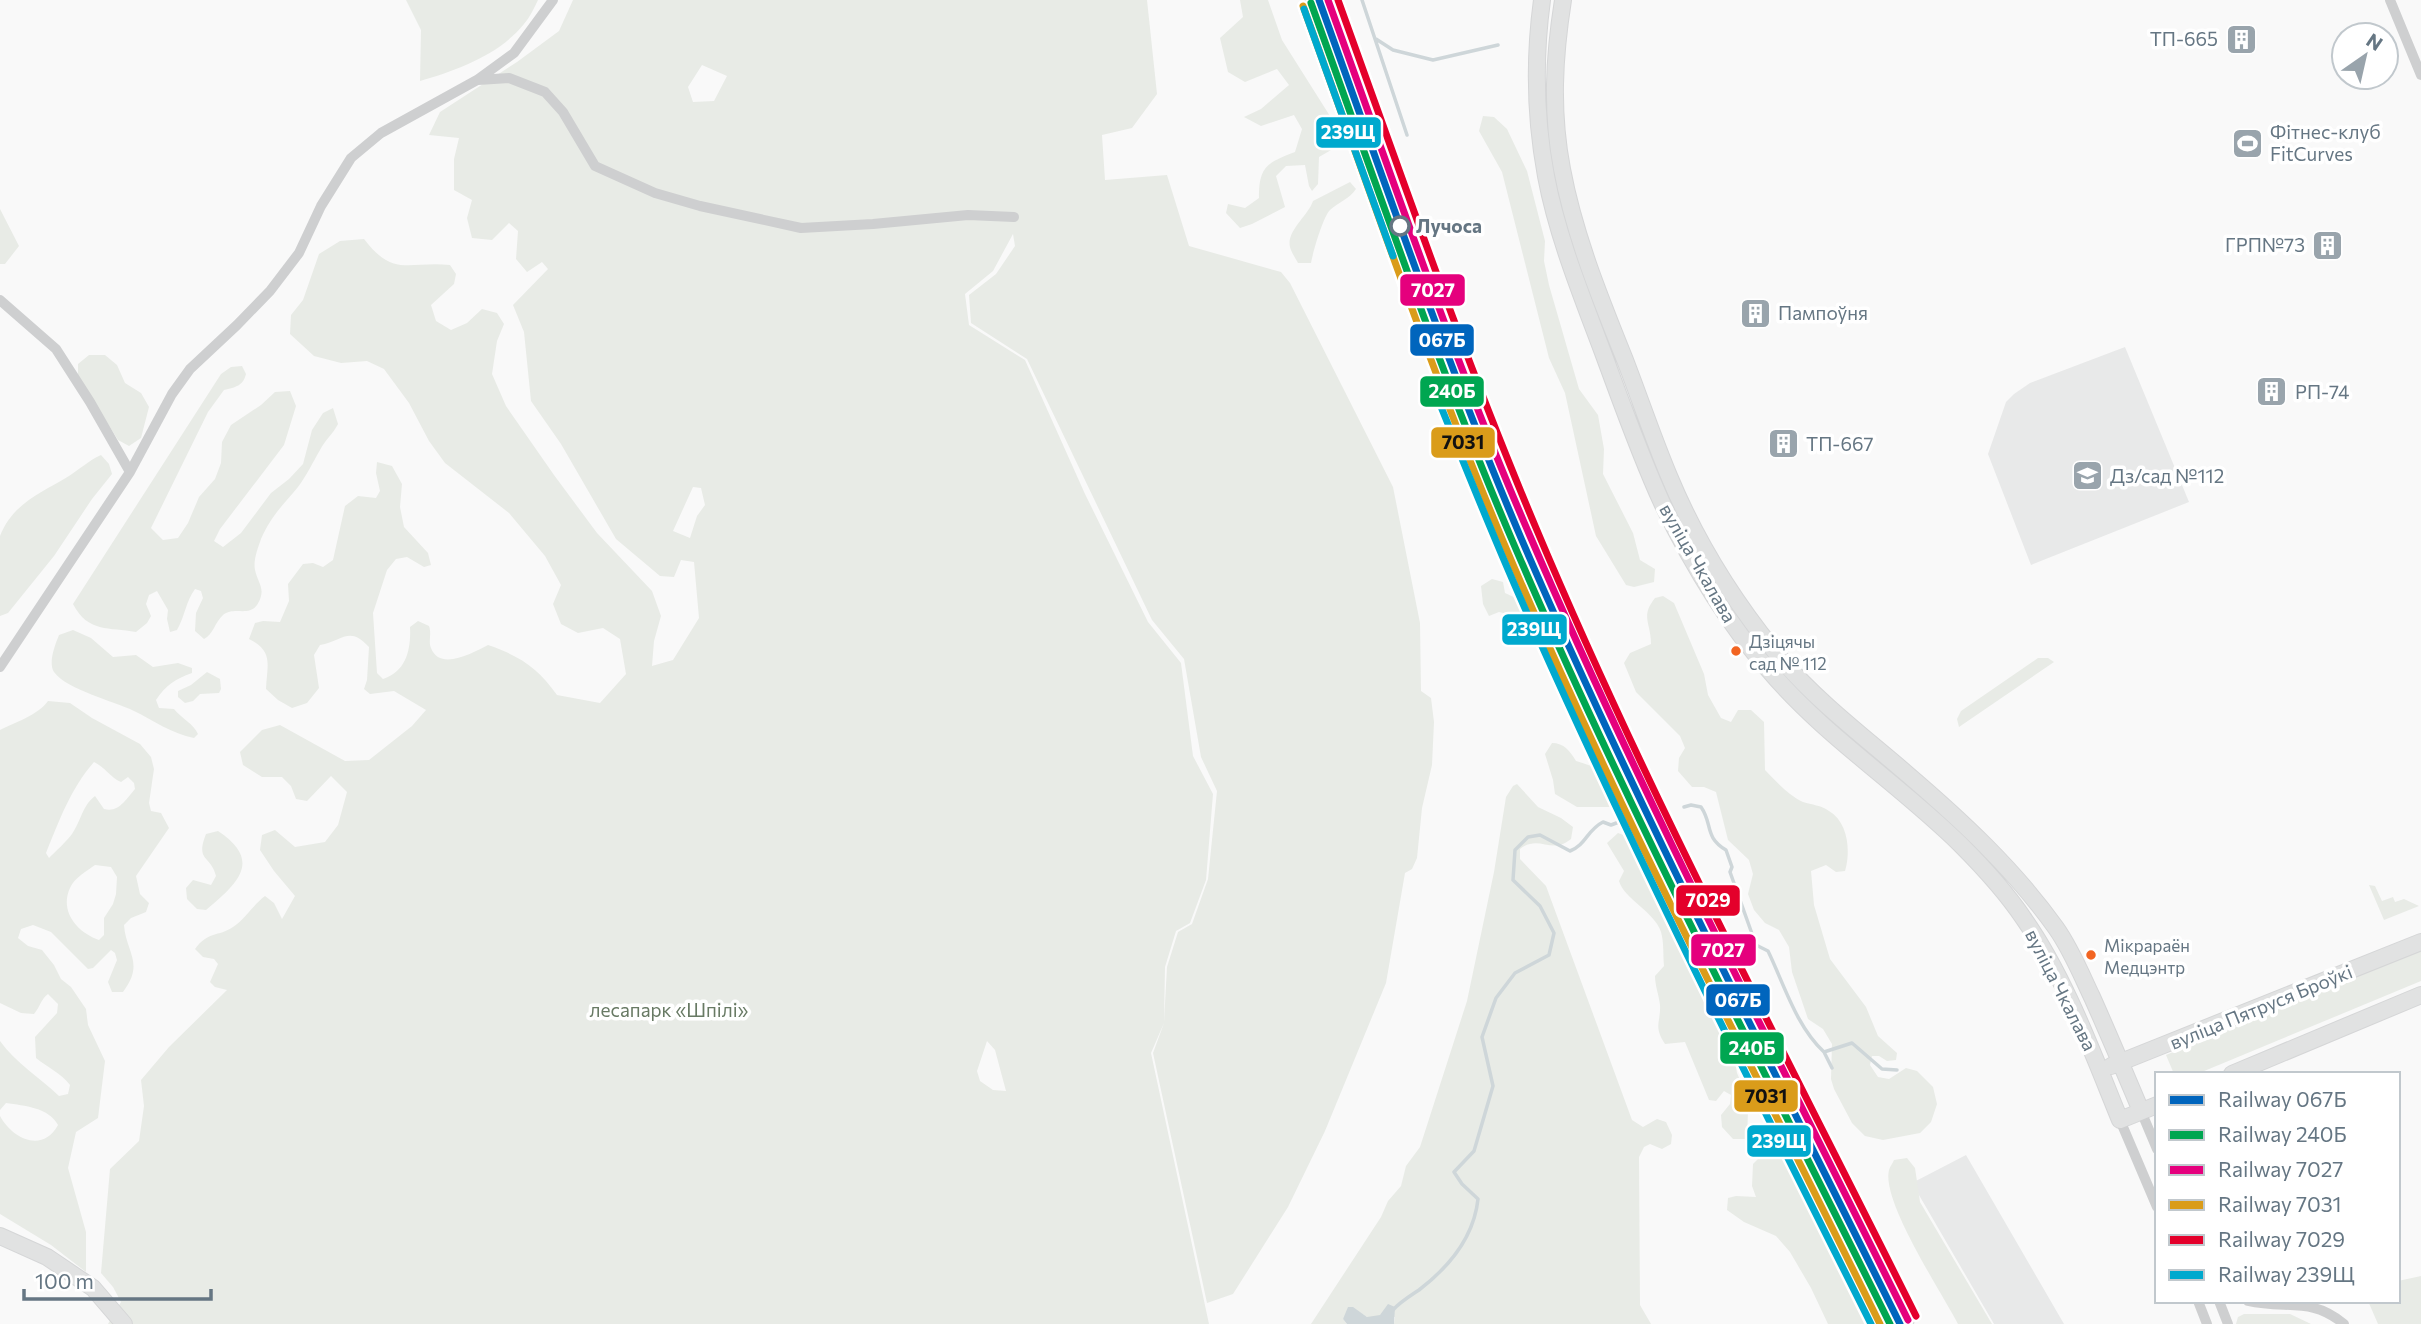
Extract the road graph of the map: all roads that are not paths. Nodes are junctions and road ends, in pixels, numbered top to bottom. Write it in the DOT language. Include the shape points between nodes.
graph roads {
  1 [pos="553,0"];
  2 [pos="1542,0"];
  3 [pos="1563,0"];
  4 [pos="2390,0"];
  5 [pos="2421,75"];
  6 [pos="477,80"];
  7 [pos="1536,110"];
  8 [pos="1555,110"];
  9 [pos="1014,217"];
  10 [pos="0,300"];
  11 [pos="130,472"];
  12 [pos="1694,545"];
  13 [pos="0,667"];
  14 [pos="1906,773"];
  15 [pos="1894,786"];
  16 [pos="1965,838"];
  17 [pos="2421,942"];
  18 [pos="2421,995"];
  19 [pos="2121,1063"];
  20 [pos="2100,1071"];
  21 [pos="2237,1072"];
  22 [pos="2155,1106"];
  23 [pos="2141,1111"];
  24 [pos="2120,1120"];
  25 [pos="2155,1144"];
  26 [pos="2155,1202"];
  27 [pos="0,1236"];
  28 [pos="2198,1303"];
  29 [pos="2220,1303"];
  30 [pos="2274,1303"];
  31 [pos="124,1324"];
  32 [pos="2207,1324"];
  33 [pos="2228,1324"];
  34 [pos="2344,1324"];
  1 -- 6 [label="street" via="514,53"];
  2 -- 7 [label="main road, вуліца Чкалава"];
  3 -- 8 [label="main road, вуліца Чкалава" via="1554,61"];
  4 -- 5 [label="street"];
  6 -- 9 [label="street" via="509,78 545,92 563,112 595,166 700,206 801,228 968,215"];
  6 -- 11 [label="street" via="381,133 351,158 299,253 271,290 190,369"];
  7 -- 8 [label="street"];
  7 -- 12 [label="main road, вуліца Чкалава" via="1546,177 1583,299 1663,504"];
  8 -- 12 [label="main road, вуліца Чкалава" via="1572,213"];
  10 -- 11 [label="street" via="56,349"];
  11 -- 13 [label="street"];
  12 -- 14 [label="main road, вуліца Чкалава" via="1781,659 1852,730"];
  12 -- 15 [label="main road, вуліца Чкалава" via="1720,605 1746,644 1835,737"];
  14 -- 15 [label="street"];
  14 -- 16 [label="main road, вуліца Чкалава"];
  15 -- 16 [label="main road, вуліца Чкалава"];
  16 -- 19 [label="main road, вуліца Чкалава" via="2026,890 2057,930"];
  16 -- 20 [label="main road, вуліца Чкалава" via="2038,940"];
  17 -- 19 [label="main road, вуліца Пятруся Броўкі"];
  18 -- 21 [label="main road"];
  19 -- 20 [label="main road, вуліца Пятруся Броўкі"];
  19 -- 23 [label="main road, вуліца Чкалава"];
  20 -- 24 [label="main road, вуліца Чкалава"];
  22 -- 23 [label="main road"];
  23 -- 24 [label="main road"];
  23 -- 25 [label="street, вуліца Чкалава"];
  24 -- 26 [label="street, вуліца Чкалава"];
  27 -- 31 [label="main road" via="47,1257 93,1288"];
  28 -- 32 [label="street"];
  29 -- 33 [label="street"];
  30 -- 34 [label="street" via="2314,1306"];
}
